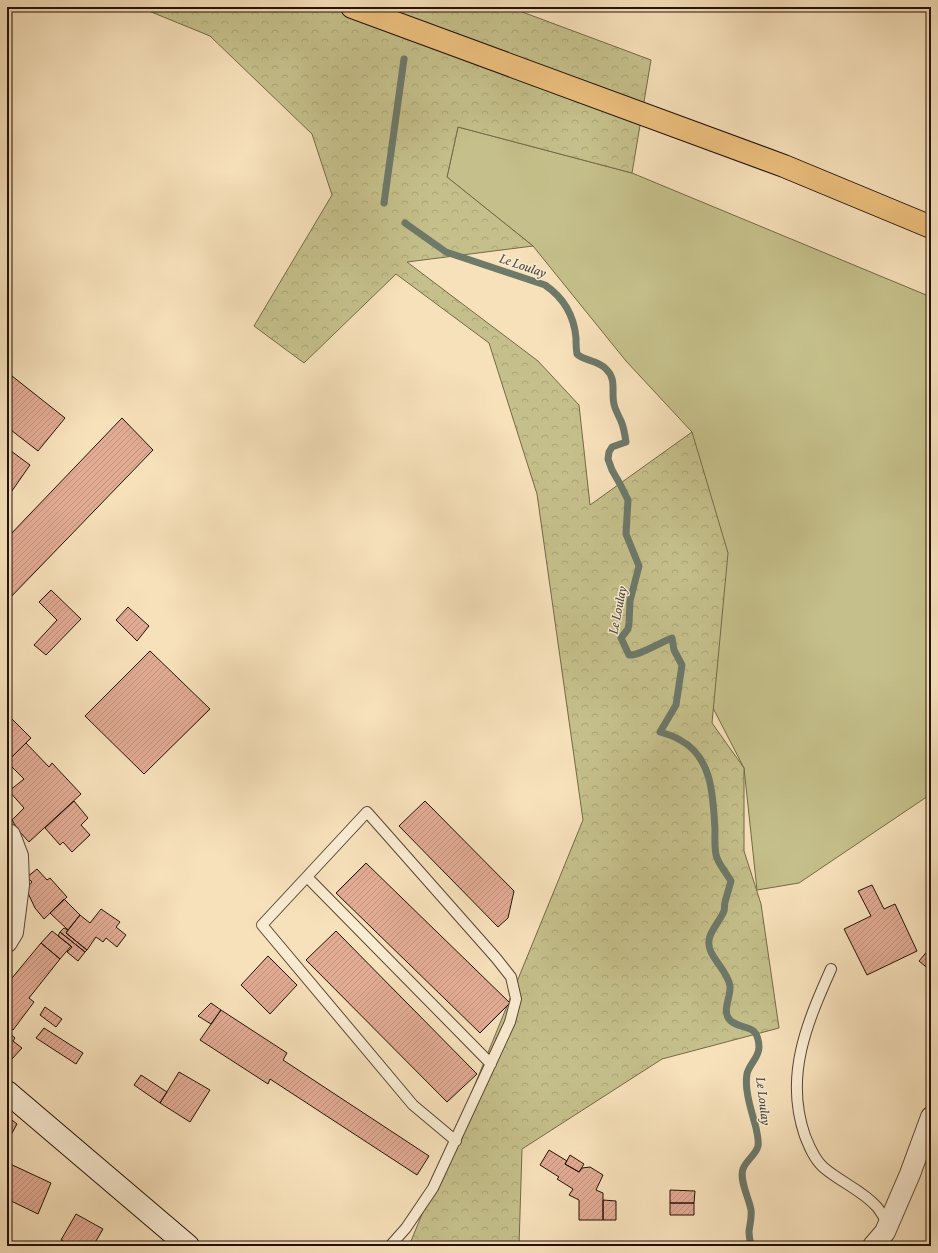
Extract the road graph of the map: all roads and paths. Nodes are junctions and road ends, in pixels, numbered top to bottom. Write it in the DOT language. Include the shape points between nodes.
graph roads {
  1 [pos="352,7"];
  2 [pos="931,227"];
  3 [pos="7,832"];
  4 [pos="307,877"];
  5 [pos="7,942"];
  6 [pos="832,969"];
  7 [pos="491,1064"];
  8 [pos="7,1092"];
  9 [pos="931,1117"];
  10 [pos="456,1141"];
  11 [pos="888,1225"];
  12 [pos="188,1246"];
  13 [pos="390,1246"];
  14 [pos="873,1246"];
  1 -- 2 [label="main road" via="784,166"];
  3 -- 5 [label="street" via="18,856 19,885 13,932"];
  4 -- 7 [label="lane"];
  4 -- 7 [label="lane" via="367,812 511,977 516,999 510,1022"];
  4 -- 10 [label="lane" via="262,925 413,1105"];
  6 -- 11 [label="lane" via="813,1011 800,1050 797,1082 800,1121 809,1148 822,1166 878,1207"];
  7 -- 10 [label="lane"];
  8 -- 12 [label="street"];
  9 -- 11 [label="street"];
  10 -- 13 [label="lane" via="433,1188 406,1228"];
  11 -- 14 [label="street"];
}
